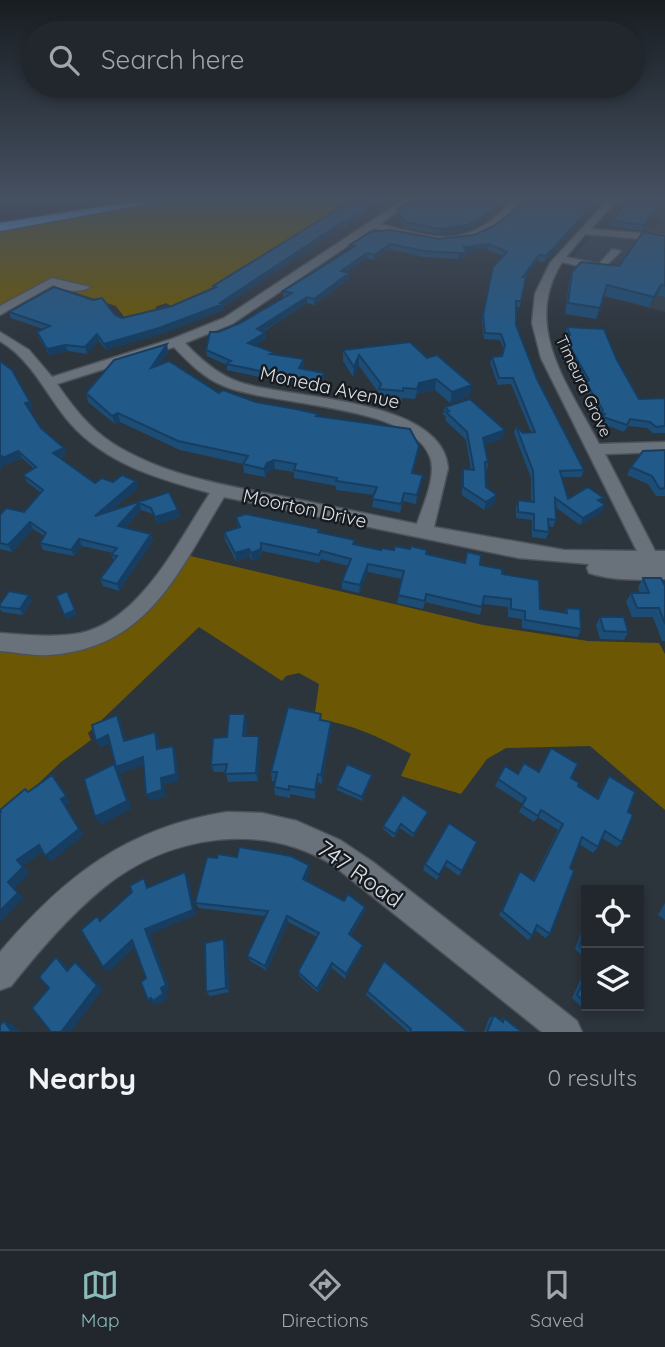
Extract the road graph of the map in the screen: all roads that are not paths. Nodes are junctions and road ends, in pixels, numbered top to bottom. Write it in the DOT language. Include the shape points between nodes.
graph roads {
  1 [pos="341,247"];
  2 [pos="571,247"];
  3 [pos="616,251"];
  4 [pos="561,259"];
  5 [pos="84,287"];
  6 [pos="0,311"];
  7 [pos="0,336"];
  8 [pos="177,342"];
  9 [pos="50,382"];
  10 [pos="665,447"];
  11 [pos="595,449"];
  12 [pos="220,490"];
  13 [pos="424,533"];
  14 [pos="540,554"];
  15 [pos="658,559"];
  16 [pos="665,572"];
  17 [pos="0,642"];
  18 [pos="0,975"];
  19 [pos="566,1032"];
  1 -- 8 [label="street" via="246,311"];
  2 -- 4 [label="street, Timeura Grove"];
  3 -- 4 [label="street" via="601,268"];
  4 -- 11 [label="street, Timeura Grove" via="545,282 538,324 548,358"];
  5 -- 6 [label="street" via="68,288 52,281"];
  7 -- 9 [label="street, Moorton Drive" via="30,355"];
  8 -- 9 [label="street"];
  8 -- 13 [label="street, Moneda Avenue" via="205,369 237,387 387,416 424,433 439,464"];
  9 -- 12 [label="street, Moorton Drive" via="76,420 107,446 156,470"];
  10 -- 11 [label="street"];
  11 -- 15 [label="street, Timeura Grove"];
  12 -- 13 [label="street, Moorton Drive"];
  12 -- 17 [label="street" via="161,586 132,617 81,642 29,646"];
  13 -- 14 [label="street, Moorton Drive"];
  14 -- 15 [label="street, Moorton Drive"];
  14 -- 16 [label="street" via="558,565"];
  18 -- 19 [label="street, 747 Road" via="69,898 125,857 153,842 190,831 240,823 271,826 330,848"];
}
